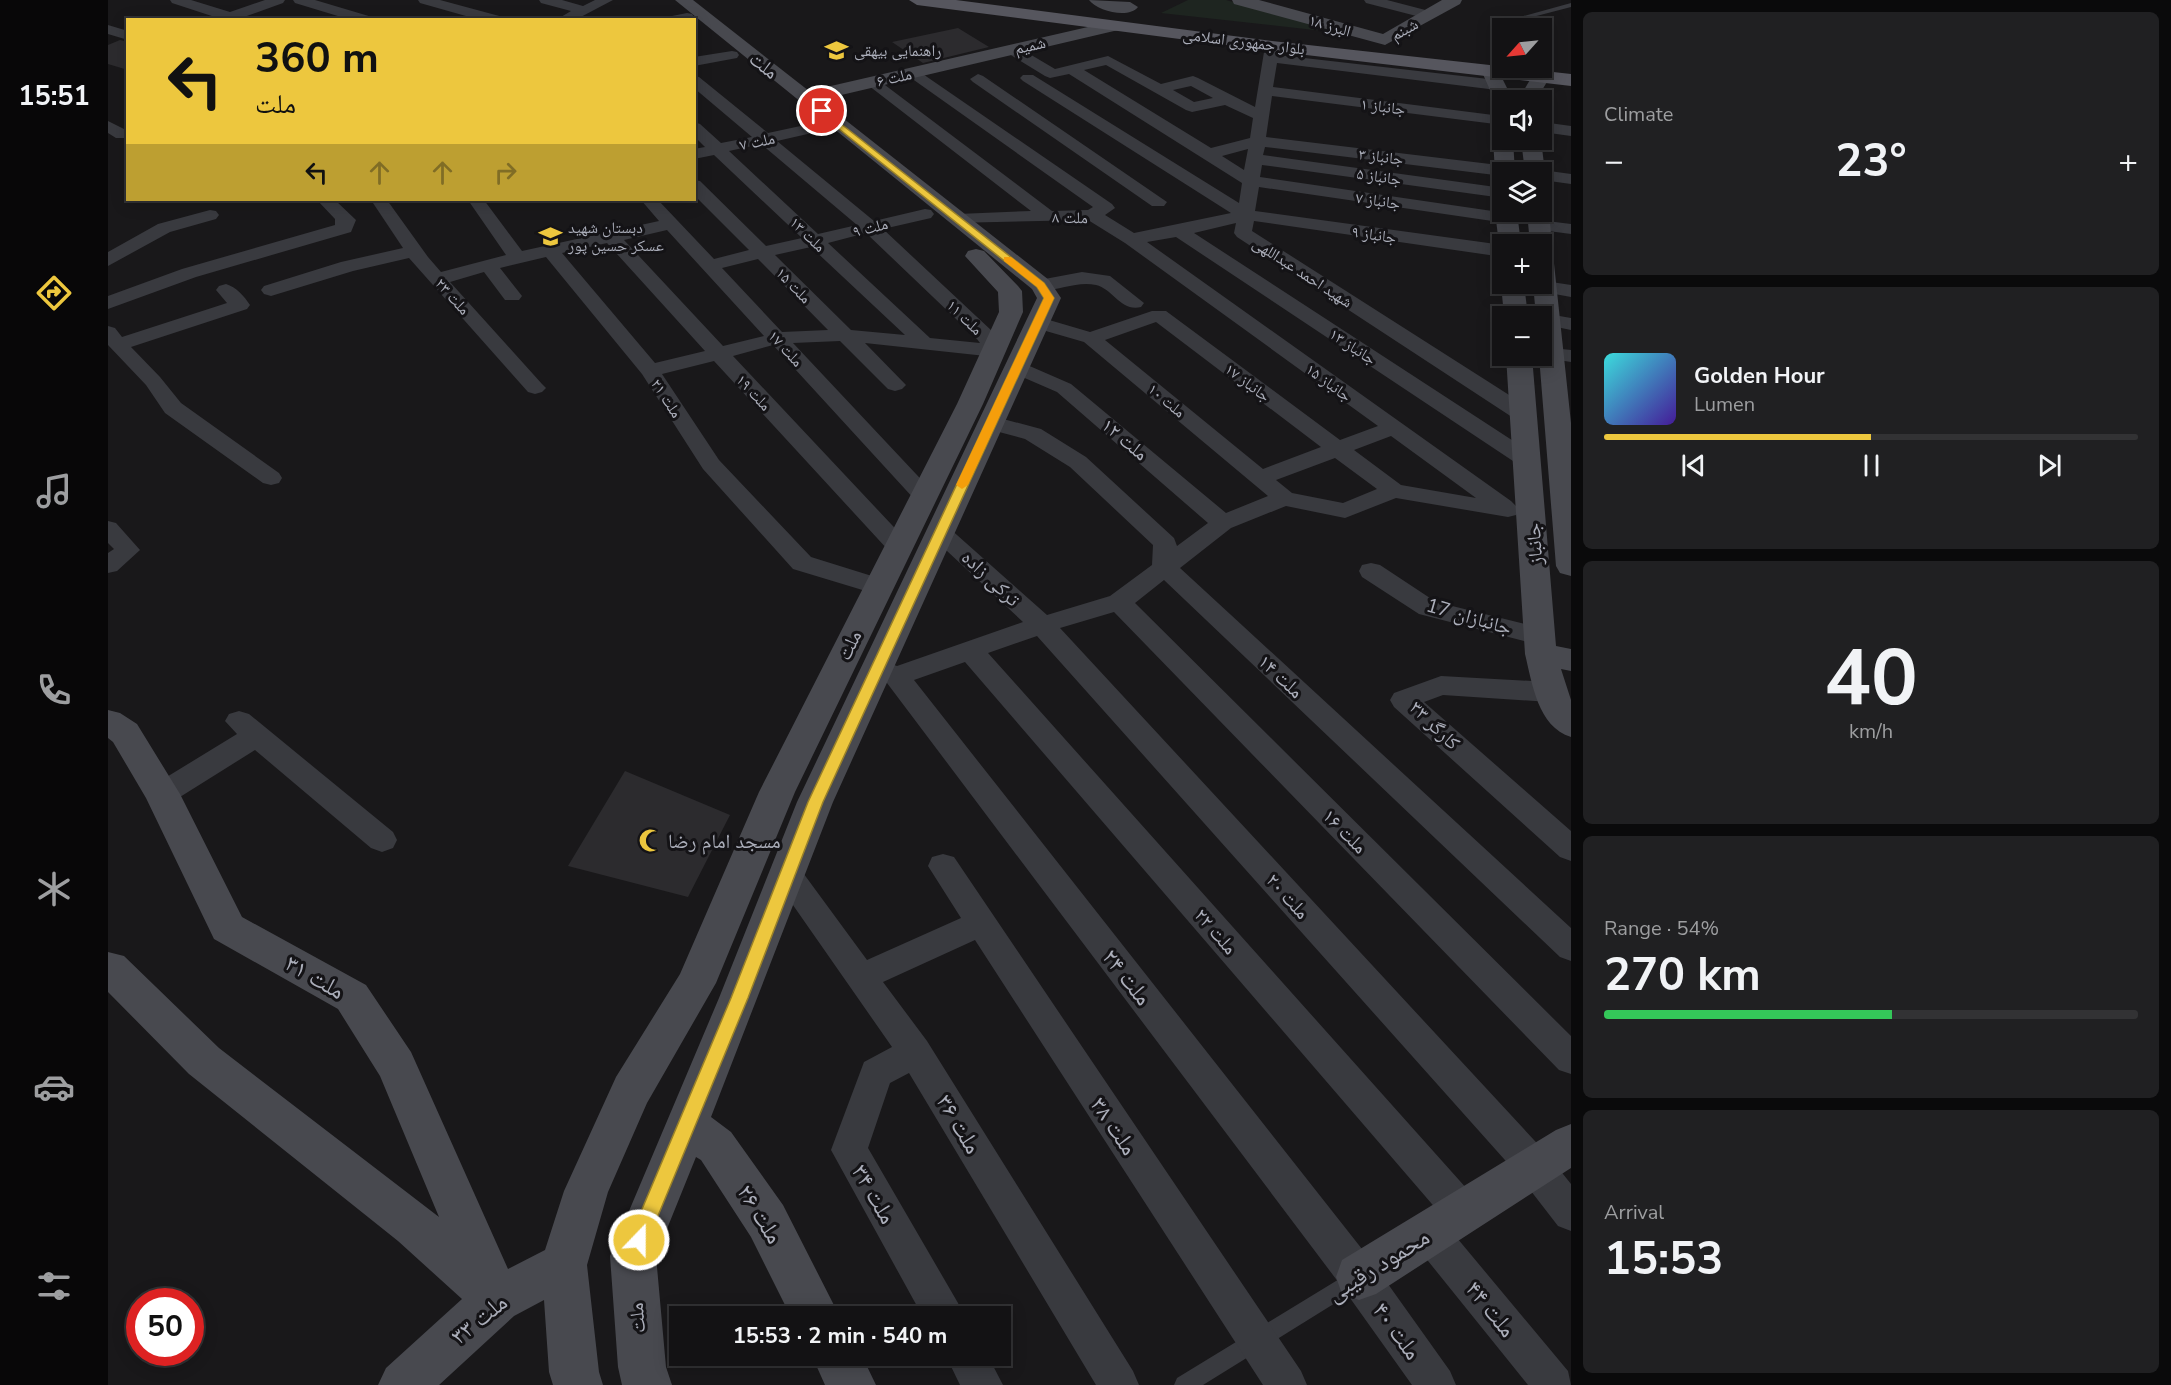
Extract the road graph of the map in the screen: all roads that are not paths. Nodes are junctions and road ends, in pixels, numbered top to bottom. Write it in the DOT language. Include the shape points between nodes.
graph roads {
  1 [pos="177,0"];
  2 [pos="279,0"];
  3 [pos="300,0"];
  4 [pos="424,0"];
  5 [pos="546,0"];
  6 [pos="606,0"];
  7 [pos="665,0"];
  8 [pos="917,0"];
  9 [pos="936,0"];
  10 [pos="1024,0"];
  11 [pos="1098,0"];
  12 [pos="1240,0"];
  13 [pos="1371,0"];
  14 [pos="1454,0"];
  15 [pos="1571,5"];
  16 [pos="982,9"];
  17 [pos="1075,9"];
  18 [pos="583,10"];
  19 [pos="1127,12"];
  20 [pos="1428,15"];
  21 [pos="685,16"];
  22 [pos="235,18"];
  23 [pos="360,18"];
  24 [pos="491,18"];
  25 [pos="567,18"];
  26 [pos="1522,18"];
  27 [pos="696,24"];
  28 [pos="696,25"];
  29 [pos="108,29"];
  30 [pos="126,35"];
  31 [pos="1391,46"];
  32 [pos="1011,50"];
  33 [pos="1271,52"];
  34 [pos="732,55"];
  35 [pos="696,62"];
  36 [pos="947,64"];
  37 [pos="1571,67"];
  38 [pos="1071,68"];
  39 [pos="1552,70"];
  40 [pos="912,72"];
  41 [pos="1492,72"];
  42 [pos="1050,73"];
  43 [pos="1492,73"];
  44 [pos="1552,74"];
  45 [pos="978,79"];
  46 [pos="1571,80"];
  47 [pos="696,82"];
  48 [pos="872,82"];
  49 [pos="1158,88"];
  50 [pos="1265,91"];
  51 [pos="1053,94"];
  52 [pos="805,98"];
  53 [pos="1227,100"];
  54 [pos="1012,103"];
  55 [pos="1261,116"];
  56 [pos="1492,120"];
  57 [pos="819,127"];
  58 [pos="1552,128"];
  59 [pos="696,129"];
  60 [pos="1571,131"];
  61 [pos="766,139"];
  62 [pos="1257,141"];
  63 [pos="719,149"];
  64 [pos="696,154"];
  65 [pos="1209,154"];
  66 [pos="1254,159"];
  67 [pos="1164,165"];
  68 [pos="1492,170"];
  69 [pos="1118,176"];
  70 [pos="1552,176"];
  71 [pos="1571,179"];
  72 [pos="1251,181"];
  73 [pos="1074,186"];
  74 [pos="696,187"];
  75 [pos="1492,191"];
  76 [pos="380,201"];
  77 [pos="477,201"];
  78 [pos="650,201"];
  79 [pos="1158,202"];
  80 [pos="332,205"];
  81 [pos="1434,208"];
  82 [pos="925,214"];
  83 [pos="1492,214"];
  84 [pos="210,215"];
  85 [pos="1092,215"];
  86 [pos="1246,215"];
  87 [pos="1048,216"];
  88 [pos="958,219"];
  89 [pos="672,224"];
  90 [pos="870,227"];
  91 [pos="1539,227"];
  92 [pos="1571,229"];
  93 [pos="1179,231"];
  94 [pos="611,237"];
  95 [pos="815,240"];
  96 [pos="1131,240"];
  97 [pos="1431,242"];
  98 [pos="550,250"];
  99 [pos="1492,250"];
  100 [pos="415,251"];
  101 [pos="763,253"];
  102 [pos="517,258"];
  103 [pos="108,260"];
  104 [pos="711,265"];
  105 [pos="489,266"];
  106 [pos="438,279"];
  107 [pos="1041,285"];
  108 [pos="1552,288"];
  109 [pos="226,290"];
  110 [pos="271,290"];
  111 [pos="1571,291"];
  112 [pos="1548,294"];
  113 [pos="512,296"];
  114 [pos="177,297"];
  115 [pos="108,303"];
  116 [pos="1134,303"];
  117 [pos="108,321"];
  118 [pos="1560,322"];
  119 [pos="1039,324"];
  120 [pos="842,334"];
  121 [pos="778,338"];
  122 [pos="1091,338"];
  123 [pos="113,339"];
  124 [pos="922,341"];
  125 [pos="717,353"];
  126 [pos="1012,358"];
  127 [pos="1519,366"];
  128 [pos="1530,366"];
  129 [pos="1562,369"];
  130 [pos="650,371"];
  131 [pos="895,385"];
  132 [pos="535,388"];
  133 [pos="1523,414"];
  134 [pos="1564,421"];
  135 [pos="992,423"];
  136 [pos="1393,428"];
  137 [pos="1337,449"];
  138 [pos="1566,455"];
  139 [pos="1527,460"];
  140 [pos="271,478"];
  141 [pos="1260,478"];
  142 [pos="1394,491"];
  143 [pos="924,496"];
  144 [pos="1284,498"];
  145 [pos="1520,513"];
  146 [pos="1569,518"];
  147 [pos="1223,523"];
  148 [pos="108,528"];
  149 [pos="940,532"];
  150 [pos="898,546"];
  151 [pos="108,565"];
  152 [pos="1164,566"];
  153 [pos="1571,566"];
  154 [pos="1371,571"];
  155 [pos="879,587"];
  156 [pos="1119,602"];
  157 [pos="1042,625"];
  158 [pos="969,649"];
  159 [pos="1550,650"];
  160 [pos="842,660"];
  161 [pos="886,672"];
  162 [pos="1550,692"];
  163 [pos="108,722"];
  164 [pos="1571,725"];
  165 [pos="162,794"];
  166 [pos="382,840"];
  167 [pos="1571,849"];
  168 [pos="943,866"];
  169 [pos="787,875"];
  170 [pos="979,924"];
  171 [pos="1571,948"];
  172 [pos="110,968"];
  173 [pos="861,977"];
  174 [pos="696,983"];
  175 [pos="739,998"];
  176 [pos="915,1052"];
  177 [pos="1571,1059"];
  178 [pos="687,1125"];
  179 [pos="1571,1144"];
  180 [pos="1534,1166"];
  181 [pos="1571,1213"];
  182 [pos="1446,1223"];
  183 [pos="564,1265"];
  184 [pos="1359,1277"];
  185 [pos="497,1299"];
  186 [pos="810,1306"];
  187 [pos="938,1306"];
  188 [pos="1256,1339"];
  189 [pos="841,1366"];
  190 [pos="972,1366"];
  191 [pos="403,1385"];
  192 [pos="578,1385"];
  193 [pos="647,1385"];
  194 [pos="850,1385"];
  195 [pos="983,1385"];
  196 [pos="1119,1385"];
  197 [pos="1184,1385"];
  198 [pos="1287,1385"];
  199 [pos="1436,1385"];
  200 [pos="1554,1385"];
  1 -- 22 [label="street"];
  2 -- 22 [label="street"];
  3 -- 23 [label="street"];
  4 -- 24 [label="street"];
  5 -- 18 [label="street"];
  6 -- 18 [label="street"];
  7 -- 21 [label="main road, ملت"];
  8 -- 16 [label="main road, بلوار جمهوری اسلامی"];
  9 -- 16 [label="main road"];
  10 -- 17 [label="main road, بلوار جمهوری اسلامی"];
  11 -- 17 [label="main road"];
  11 -- 19 [label="main road"];
  12 -- 31 [label="main road, البرز ۱۸"];
  13 -- 20 [label="street"];
  14 -- 20 [label="main road, شبنم"];
  15 -- 26 [label="lane"];
  16 -- 19 [label="main road, بلوار جمهوری اسلامی"];
  17 -- 19 [label="main road, بلوار جمهوری اسلامی"];
  18 -- 25 [label="street"];
  19 -- 31 [label="main road, بلوار جمهوری اسلامی"];
  19 -- 32 [label="main road, شمیم"];
  19 -- 33 [label="main road, بلوار جمهوری اسلامی"];
  20 -- 31 [label="main road, شبنم"];
  27 -- 52 [label="main road, ملت"];
  28 -- 34 [label="main road, ملت"];
  29 -- 30 [label="street"];
  31 -- 41 [label="main road, بلوار جمهوری اسلامی"];
  32 -- 36 [label="main road, شمیم"];
  32 -- 42 [label="street"];
  33 -- 43 [label="main road, بلوار جمهوری اسلامی"];
  33 -- 50 [label="street, شهید احمد عبداللهی"];
  34 -- 35 [label="street"];
  34 -- 57 [label="main road, ملت"];
  36 -- 40 [label="main road, ملت ۶"];
  37 -- 39 [label="main road, بلوار جمهوری اسلامی"];
  38 -- 42 [label="street"];
  38 -- 49 [label="street" via="1108,60"];
  38 -- 65 [label="street"];
  40 -- 48 [label="main road, ملت ۶"];
  40 -- 73 [label="street"];
  42 -- 51 [label="street" via="1028,78"];
  44 -- 46 [label="main road, بلوار جمهوری اسلامی"];
  45 -- 54 [label="street"];
  47 -- 61 [label="street, ملت ۱۱"];
  48 -- 52 [label="main road, ملت ۶"];
  48 -- 87 [label="street"];
  49 -- 53 [label="street" via="1193,81"];
  49 -- 53 [label="street" via="1192,107"];
  50 -- 55 [label="street, شهید احمد عبداللهی"];
  50 -- 56 [label="street, جانباز ۱"];
  51 -- 54 [label="street"];
  51 -- 67 [label="street"];
  52 -- 88 [label="main road, ملت"];
  53 -- 55 [label="street"];
  54 -- 69 [label="street"];
  55 -- 62 [label="street, شهید احمد عبداللهی"];
  57 -- 61 [label="street, ملت ۷"];
  57 -- 82 [label="main road, ملت"];
  58 -- 60 [label="street"];
  59 -- 63 [label="street, ملت ۱۳"];
  61 -- 63 [label="street, ملت ۷"];
  61 -- 90 [label="street, ملت ۱۱"];
  62 -- 65 [label="street"];
  62 -- 66 [label="street, شهید احمد عبداللهی"];
  62 -- 68 [label="street, جانباز ۳"];
  63 -- 64 [label="street, ملت ۷"];
  63 -- 95 [label="street, ملت ۱۳"];
  65 -- 72 [label="street"];
  66 -- 72 [label="street, شهید احمد عبداللهی"];
  66 -- 75 [label="street, جانباز ۵"];
  67 -- 69 [label="street"];
  67 -- 86 [label="street"];
  69 -- 73 [label="street"];
  69 -- 79 [label="street"];
  70 -- 71 [label="street"];
  72 -- 81 [label="street, جانباز ۷"];
  72 -- 86 [label="street, شهید احمد عبداللهی"];
  73 -- 85 [label="street" via="1106,208"];
  74 -- 101 [label="street, ملت ۱۵"];
  76 -- 100 [label="street, ملت ۲۳"];
  77 -- 102 [label="street"];
  78 -- 89 [label="street, ملت ۱۷"];
  80 -- 115 [label="street" via="347,220 343,221 345,228 189,273"];
  81 -- 83 [label="street, جانباز ۷"];
  81 -- 97 [label="street"];
  82 -- 90 [label="street, ملت ۹"];
  82 -- 126 [label="main road, ملت" via="985,263 1010,291"];
  84 -- 103 [label="street" via="164,228"];
  85 -- 87 [label="street, ملت ۸"];
  85 -- 96 [label="street, ملت ۸"];
  86 -- 93 [label="street"];
  86 -- 97 [label="street, جانباز ۹"];
  86 -- 133 [label="street, شهید احمد عبداللهی" via="1243,234"];
  87 -- 88 [label="street, ملت ۸"];
  88 -- 107 [label="main road, ملت"];
  89 -- 94 [label="street"];
  89 -- 104 [label="street, ملت ۱۷"];
  90 -- 95 [label="street, ملت ۹"];
  90 -- 126 [label="street, ملت ۱۱"];
  91 -- 92 [label="street"];
  93 -- 96 [label="street"];
  93 -- 139 [label="street, جانباز ۱۳"];
  94 -- 98 [label="street"];
  94 -- 125 [label="street, ملت ۱۹"];
  95 -- 101 [label="street, ملت ۹"];
  95 -- 124 [label="street, ملت ۱۳"];
  96 -- 136 [label="street, جانباز ۱۵"];
  97 -- 99 [label="street, جانباز ۹"];
  98 -- 102 [label="street"];
  98 -- 130 [label="street, ملت ۲۱"];
  100 -- 106 [label="street, ملت ۲۳"];
  100 -- 110 [label="street" via="348,266"];
  101 -- 104 [label="street, ملت ۹"];
  101 -- 120 [label="street, ملت ۱۵"];
  102 -- 105 [label="street"];
  104 -- 121 [label="street, ملت ۱۷"];
  105 -- 106 [label="street"];
  105 -- 113 [label="street"];
  106 -- 132 [label="street, ملت ۲۳"];
  107 -- 116 [label="street" via="1082,278 1103,280"];
  107 -- 119 [label="main road, ملت" via="1049,298"];
  108 -- 111 [label="street"];
  109 -- 123 [label="street" via="240,304"];
  112 -- 118 [label="main road, جانباز"];
  114 -- 117 [label="street"];
  118 -- 129 [label="main road, جانباز"];
  119 -- 122 [label="street, ملت ۱۰"];
  119 -- 126 [label="main road, ملت"];
  120 -- 121 [label="street, ملت ۱۱"];
  120 -- 124 [label="street, ملت ۱۱"];
  120 -- 131 [label="street, ملت ۱۵"];
  121 -- 125 [label="street, ملت ۱۱"];
  121 -- 143 [label="street, ملت ۱۷"];
  122 -- 137 [label="street, جانباز ۱۷" via="1159,315"];
  122 -- 141 [label="street, ملت ۱۰"];
  123 -- 140 [label="street" via="173,408"];
  124 -- 126 [label="street, ملت ۱۱"];
  125 -- 130 [label="street, ملت ۱۱"];
  125 -- 150 [label="street, ملت ۱۹"];
  126 -- 135 [label="main road, ملت"];
  126 -- 143 [label="main road, ملت"];
  126 -- 147 [label="street, ملت ۱۲" via="1064,388"];
  127 -- 133 [label="main road, جانباز"];
  128 -- 129 [label="main road"];
  129 -- 134 [label="main road, جانباز"];
  130 -- 155 [label="street, ملت ۲۱" via="711,464 802,563"];
  133 -- 139 [label="main road, جانباز"];
  134 -- 138 [label="main road, جانباز"];
  135 -- 149 [label="main road, ملت"];
  135 -- 152 [label="street" via="1033,434 1078,462 1165,543"];
  136 -- 137 [label="street"];
  136 -- 145 [label="street, جانباز ۱۵"];
  137 -- 141 [label="street"];
  137 -- 142 [label="street, جانباز ۱۷"];
  138 -- 146 [label="main road, جانباز"];
  139 -- 145 [label="main road, جانباز"];
  141 -- 144 [label="street, ملت ۱۰"];
  142 -- 144 [label="street" via="1345,511"];
  142 -- 145 [label="street"];
  143 -- 150 [label="main road, ملت"];
  144 -- 147 [label="street"];
  145 -- 159 [label="main road, جانباز"];
  146 -- 153 [label="main road, جانباز"];
  147 -- 152 [label="street"];
  148 -- 151 [label="street" via="128,550"];
  149 -- 157 [label="street, ترکی زاده"];
  149 -- 161 [label="main road, ملت"];
  150 -- 155 [label="main road, ملت"];
  152 -- 156 [label="street"];
  152 -- 171 [label="street, ملت ۱۴"];
  154 -- 159 [label="street, جانبازان 17" via="1428,608"];
  155 -- 160 [label="main road, ملت"];
  156 -- 157 [label="street"];
  156 -- 177 [label="street, ملت ۱۶"];
  157 -- 158 [label="street"];
  157 -- 180 [label="street, ملت ۲۰"];
  158 -- 161 [label="street"];
  158 -- 182 [label="street, ملت ۲۲"];
  159 -- 162 [label="main road, جانباز"];
  160 -- 161 [label="main road"];
  160 -- 174 [label="main road, ملت" via="777,792"];
  161 -- 169 [label="main road, ملت" via="815,802"];
  161 -- 184 [label="street, ملت ۲۴"];
  162 -- 164 [label="main road, جانباز"];
  162 -- 167 [label="street, کارگر ۳۳" via="1441,685 1404,700"];
  163 -- 165 [label="main road, ملت ۳۱" via="124,733"];
  165 -- 166 [label="street" via="248,728"];
  165 -- 185 [label="main road, ملت ۳۱" via="228,928 352,997 396,1065"];
  168 -- 170 [label="street, ملت ۳۸"];
  169 -- 173 [label="street, ملت ۳۶"];
  169 -- 175 [label="main road, ملت"];
  170 -- 173 [label="street"];
  170 -- 188 [label="street, ملت ۳۸"];
  172 -- 185 [label="main road" via="204,1061 414,1225"];
  173 -- 176 [label="street, ملت ۳۶"];
  174 -- 175 [label="main road"];
  174 -- 183 [label="main road, ملت" via="631,1091 586,1191"];
  175 -- 178 [label="main road, ملت"];
  176 -- 187 [label="street, ملت ۳۴" via="876,1073 849,1150"];
  176 -- 196 [label="street, ملت ۳۶"];
  178 -- 186 [label="main road, ملت ۲۶" via="716,1146 767,1221"];
  178 -- 193 [label="main road, ملت" via="633,1256 642,1367"];
  179 -- 180 [label="main road, محمود رقیبی"];
  180 -- 181 [label="street, ملت ۲۰"];
  180 -- 182 [label="main road, محمود رقیبی"];
  182 -- 184 [label="main road, محمود رقیبی"];
  182 -- 200 [label="street, ملت ۴۴"];
  183 -- 185 [label="main road, ملت ۳۳"];
  183 -- 192 [label="main road, ملت"];
  184 -- 188 [label="lane, محمود رقیبی"];
  184 -- 199 [label="street, ملت ۴۰"];
  185 -- 191 [label="main road, ملت ۳۳"];
  188 -- 197 [label="lane, محمود رقیبی"];
  188 -- 198 [label="street, ملت ۳۸"];
  189 -- 194 [label="main road"];
  190 -- 195 [label="street"];
}
